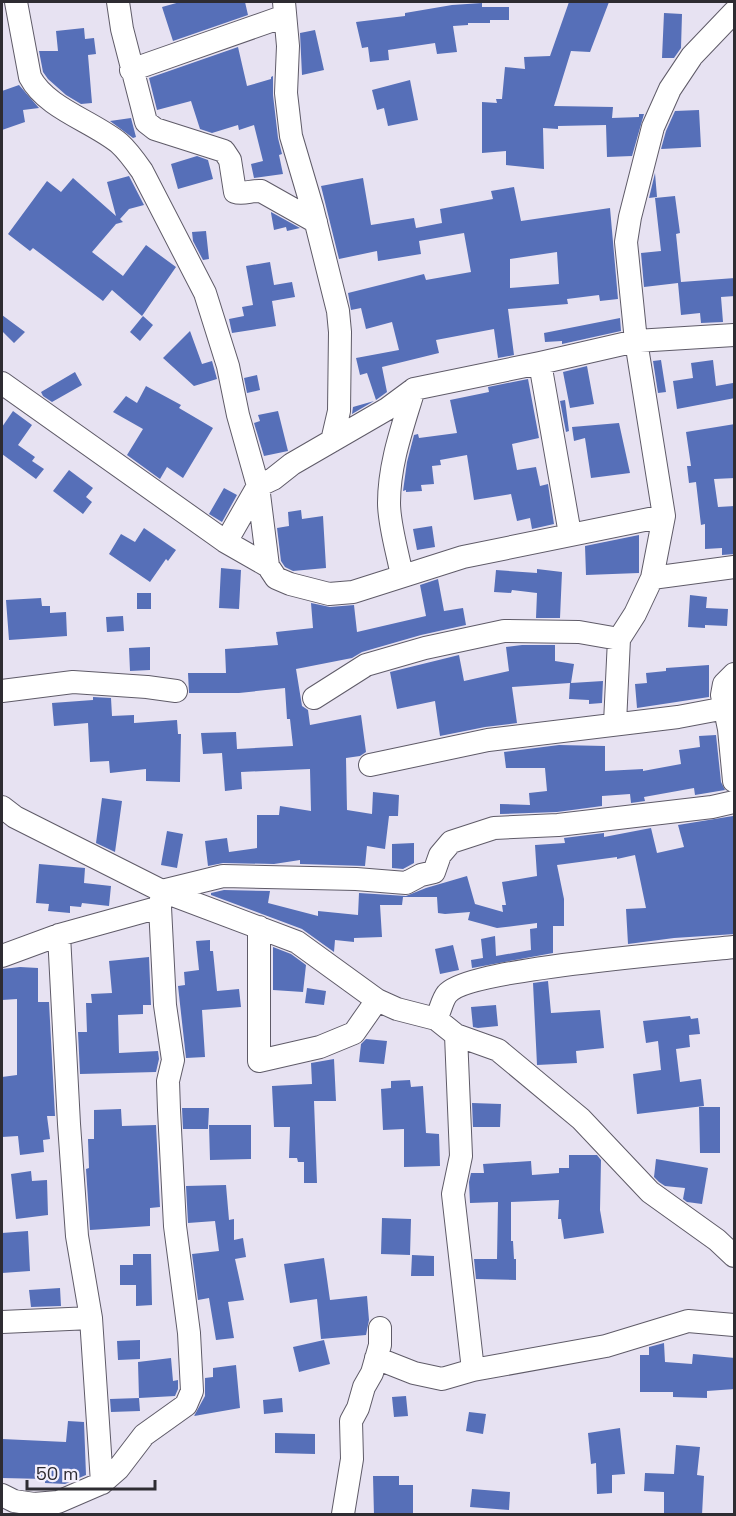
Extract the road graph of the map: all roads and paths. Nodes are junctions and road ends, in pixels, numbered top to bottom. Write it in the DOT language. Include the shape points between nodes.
graph roads {
  1 [pos="16,2"];
  2 [pos="118,2"];
  3 [pos="717,2"];
  4 [pos="735,4"];
  5 [pos="284,9"];
  6 [pos="735,12"];
  7 [pos="131,70"];
  8 [pos="315,222"];
  9 [pos="735,334"];
  10 [pos="636,341"];
  11 [pos="540,363"];
  12 [pos="2,383"];
  13 [pos="414,389"];
  14 [pos="332,441"];
  15 [pos="258,486"];
  16 [pos="664,516"];
  17 [pos="570,534"];
  18 [pos="226,542"];
  19 [pos="267,566"];
  20 [pos="735,567"];
  21 [pos="402,576"];
  22 [pos="652,578"];
  23 [pos="619,639"];
  24 [pos="735,674"];
  25 [pos="2,691"];
  26 [pos="176,691"];
  27 [pos="314,698"];
  28 [pos="725,710"];
  29 [pos="615,723"];
  30 [pos="370,765"];
  31 [pos="734,776"];
  32 [pos="735,802"];
  33 [pos="2,807"];
  34 [pos="161,899"];
  35 [pos="258,927"];
  36 [pos="59,935"];
  37 [pos="735,947"];
  38 [pos="2,956"];
  39 [pos="377,1000"];
  40 [pos="436,1019"];
  41 [pos="456,1035"];
  42 [pos="735,1256"];
  43 [pos="91,1318"];
  44 [pos="2,1322"];
  45 [pos="735,1325"];
  46 [pos="380,1328"];
  47 [pos="376,1358"];
  48 [pos="472,1370"];
  49 [pos="102,1483"];
  50 [pos="17,1502"];
  51 [pos="343,1515"];
  1 -- 15 [label="street" via="35,86 130,154 205,293"];
  2 -- 7 [label="street"];
  3 -- 4 [label="street"];
  5 -- 7 [label="street"];
  5 -- 8 [label="street" via="291,136"];
  6 -- 10 [label="street" via="692,56 670,89 653,127 626,242"];
  7 -- 8 [label="street" via="146,122 155,129 224,151 230,160 235,192 261,191"];
  8 -- 14 [label="street" via="340,332 339,411"];
  9 -- 10 [label="street"];
  10 -- 11 [label="street"];
  10 -- 16 [label="street"];
  11 -- 13 [label="street"];
  11 -- 17 [label="street"];
  12 -- 18 [label="street"];
  13 -- 14 [label="street"];
  13 -- 21 [label="street" via="390,486 389,505"];
  14 -- 15 [label="street"];
  15 -- 18 [label="street"];
  15 -- 19 [label="street"];
  16 -- 17 [label="street"];
  16 -- 22 [label="street"];
  17 -- 21 [label="street" via="463,557"];
  18 -- 19 [label="street"];
  19 -- 21 [label="street" via="276,578 329,594 353,592"];
  20 -- 22 [label="street"];
  22 -- 23 [label="street"];
  23 -- 27 [label="street" via="579,633 504,631 366,665"];
  23 -- 29 [label="street"];
  24 -- 28 [label="street" via="724,684"];
  25 -- 26 [label="street" via="73,682"];
  28 -- 29 [label="street"];
  28 -- 31 [label="street"];
  29 -- 30 [label="street" via="488,740"];
  32 -- 34 [label="street" via="558,825 494,828 451,842 440,855 434,872 406,883 223,876"];
  33 -- 34 [label="street"];
  34 -- 35 [label="street"];
  34 -- 36 [label="street"];
  34 -- 49 [label="street" via="165,1005 173,1060 168,1081 175,1226 192,1390 186,1405 144,1435"];
  35 -- 39 [label="street" via="297,942"];
  35 -- 39 [label="street" via="259,1061 320,1047 354,1033"];
  36 -- 38 [label="street"];
  36 -- 43 [label="street" via="77,1236"];
  37 -- 40 [label="street" via="572,963 466,983 447,993"];
  39 -- 40 [label="street"];
  40 -- 41 [label="street"];
  41 -- 42 [label="street" via="498,1050 581,1119 650,1192"];
  41 -- 48 [label="street" via="460,1156 453,1194"];
  43 -- 44 [label="street"];
  43 -- 49 [label="street"];
  45 -- 48 [label="street" via="688,1321 606,1346"];
  46 -- 47 [label="street"];
  47 -- 48 [label="street" via="442,1379"];
  47 -- 51 [label="street" via="351,1421 352,1459"];
  49 -- 50 [label="street" via="58,1502"];
}
